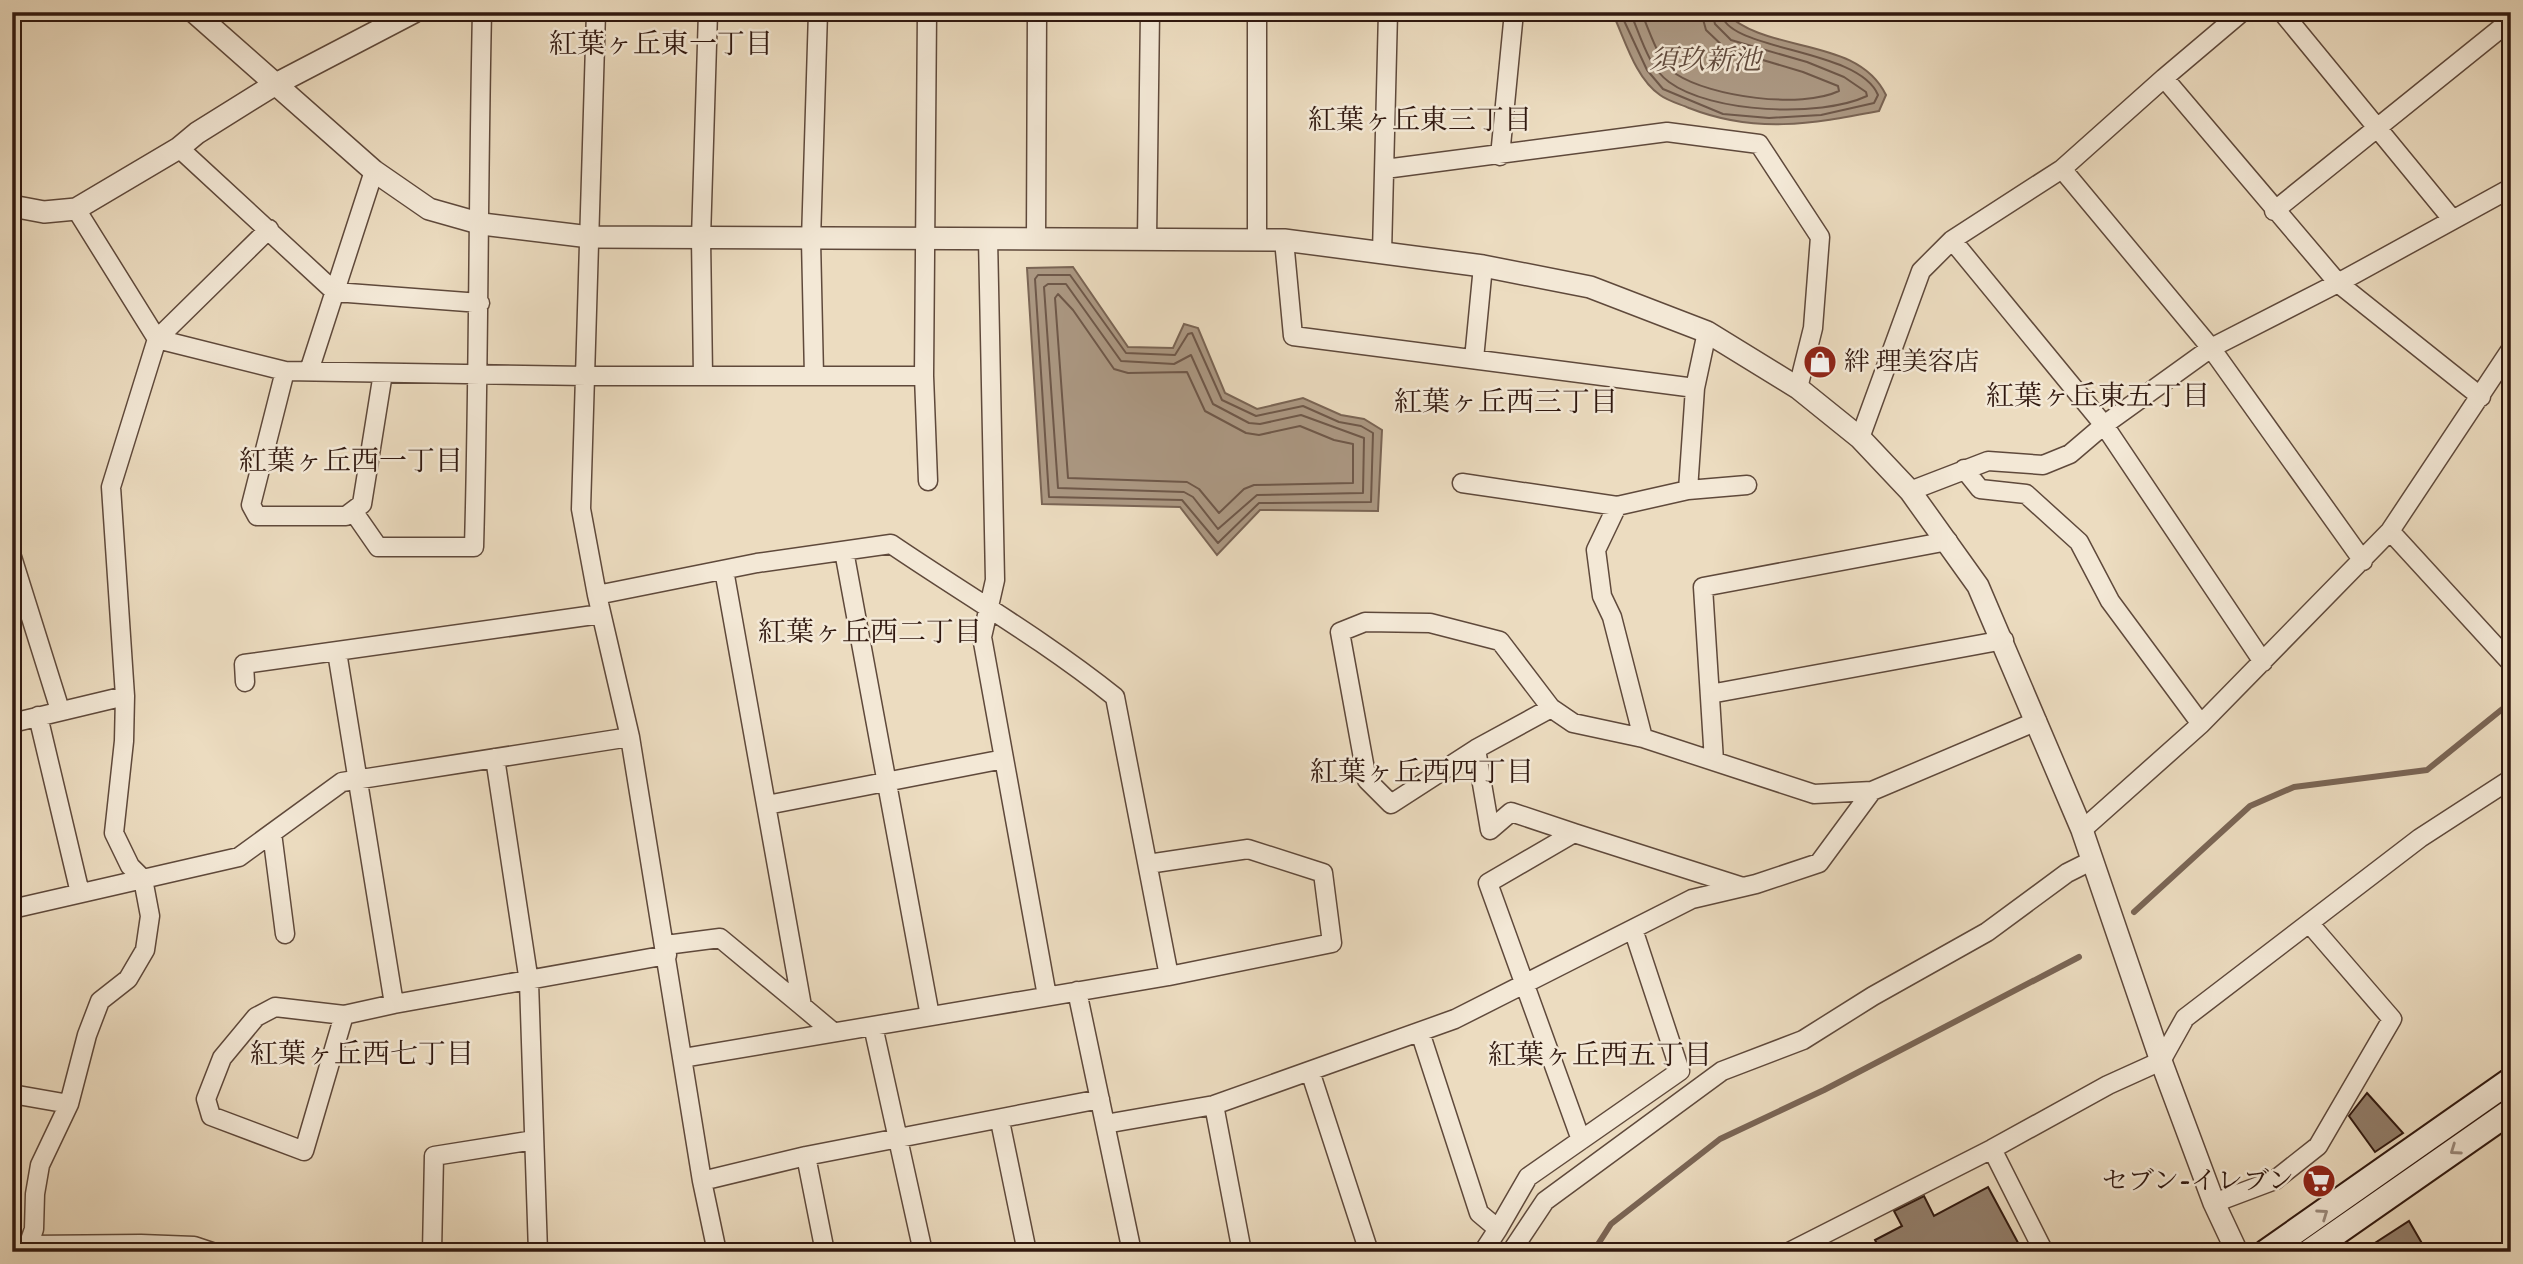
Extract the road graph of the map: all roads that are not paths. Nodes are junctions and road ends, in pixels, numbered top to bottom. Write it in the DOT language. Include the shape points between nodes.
graph roads {
  1 [pos="194,12"];
  2 [pos="414,12"];
  3 [pos="482,12"];
  4 [pos="596,12"];
  5 [pos="708,12"];
  6 [pos="818,12"];
  7 [pos="927,12"];
  8 [pos="1037,12"];
  9 [pos="1150,12"];
  10 [pos="1257,12"];
  11 [pos="1388,12"];
  12 [pos="1514,12"];
  13 [pos="2242,12"];
  14 [pos="2282,12"];
  15 [pos="384,18"];
  16 [pos="2511,20"];
  17 [pos="2164,78"];
  18 [pos="274,85"];
  19 [pos="2379,127"];
  20 [pos="179,148"];
  21 [pos="1500,156"];
  22 [pos="1385,169"];
  23 [pos="2062,169"];
  24 [pos="374,171"];
  25 [pos="2511,188"];
  26 [pos="12,206"];
  27 [pos="76,209"];
  28 [pos="2274,211"];
  29 [pos="2452,219"];
  30 [pos="482,224"];
  31 [pos="269,229"];
  32 [pos="590,237"];
  33 [pos="924,237"];
  34 [pos="701,238"];
  35 [pos="989,238"];
  36 [pos="1036,238"];
  37 [pos="1147,239"];
  38 [pos="1257,239"];
  39 [pos="811,240"];
  40 [pos="1284,240"];
  41 [pos="1952,240"];
  42 [pos="1382,253"];
  43 [pos="1483,266"];
  44 [pos="2338,283"];
  45 [pos="334,292"];
  46 [pos="480,303"];
  47 [pos="1707,332"];
  48 [pos="157,339"];
  49 [pos="2211,348"];
  50 [pos="2511,349"];
  51 [pos="1474,359"];
  52 [pos="285,371"];
  53 [pos="309,371"];
  54 [pos="383,373"];
  55 [pos="479,374"];
  56 [pos="586,376"];
  57 [pos="703,376"];
  58 [pos="814,376"];
  59 [pos="924,376"];
  60 [pos="1695,388"];
  61 [pos="1798,388"];
  62 [pos="2481,397"];
  63 [pos="2104,425"];
  64 [pos="1860,438"];
  65 [pos="1964,469"];
  66 [pos="928,481"];
  67 [pos="1462,483"];
  68 [pos="1747,485"];
  69 [pos="1688,490"];
  70 [pos="1910,491"];
  71 [pos="1617,506"];
  72 [pos="353,511"];
  73 [pos="2390,531"];
  74 [pos="1948,541"];
  75 [pos="844,551"];
  76 [pos="12,557"];
  77 [pos="2363,561"];
  78 [pos="724,570"];
  79 [pos="597,595"];
  80 [pos="990,611"];
  81 [pos="601,614"];
  82 [pos="2004,640"];
  83 [pos="337,652"];
  84 [pos="2263,662"];
  85 [pos="2510,663"];
  86 [pos="245,682"];
  87 [pos="1710,694"];
  88 [pos="125,696"];
  89 [pos="1551,708"];
  90 [pos="60,710"];
  91 [pos="37,716"];
  92 [pos="2037,721"];
  93 [pos="12,723"];
  94 [pos="2201,724"];
  95 [pos="630,737"];
  96 [pos="1643,738"];
  97 [pos="1476,749"];
  98 [pos="495,758"];
  99 [pos="1004,759"];
  100 [pos="1714,761"];
  101 [pos="357,779"];
  102 [pos="2511,779"];
  103 [pos="887,784"];
  104 [pos="1872,791"];
  105 [pos="767,805"];
  106 [pos="2082,830"];
  107 [pos="272,833"];
  108 [pos="1574,833"];
  109 [pos="2093,860"];
  110 [pos="1148,864"];
  111 [pos="143,879"];
  112 [pos="1743,887"];
  113 [pos="80,893"];
  114 [pos="12,909"];
  115 [pos="2309,923"];
  116 [pos="1633,929"];
  117 [pos="285,934"];
  118 [pos="666,950"];
  119 [pos="1170,976"];
  120 [pos="529,982"];
  121 [pos="1526,984"];
  122 [pos="1077,991"];
  123 [pos="1047,996"];
  124 [pos="394,1004"];
  125 [pos="802,1006"];
  126 [pos="344,1015"];
  127 [pos="930,1016"];
  128 [pos="873,1026"];
  129 [pos="833,1032"];
  130 [pos="1420,1032"];
  131 [pos="683,1058"];
  132 [pos="2161,1061"];
  133 [pos="1310,1071"];
  134 [pos="2511,1080"];
  135 [pos="12,1094"];
  136 [pos="1100,1099"];
  137 [pos="69,1104"];
  138 [pos="1214,1105"];
  139 [pos="2511,1111"];
  140 [pos="1000,1121"];
  141 [pos="1105,1124"];
  142 [pos="898,1137"];
  143 [pos="534,1140"];
  144 [pos="1581,1140"];
  145 [pos="1992,1149"];
  146 [pos="806,1156"];
  147 [pos="702,1181"];
  148 [pos="2214,1203"];
  149 [pos="1497,1229"];
  150 [pos="142,1248"];
  151 [pos="28,1249"];
  152 [pos="212,1252"];
  153 [pos="432,1252"];
  154 [pos="538,1252"];
  155 [pos="716,1252"];
  156 [pos="825,1252"];
  157 [pos="923,1252"];
  158 [pos="1027,1252"];
  159 [pos="1132,1252"];
  160 [pos="1242,1252"];
  161 [pos="1369,1252"];
  162 [pos="1483,1252"];
  163 [pos="1511,1252"];
  164 [pos="1789,1252"];
  165 [pos="2044,1252"];
  166 [pos="2236,1252"];
  167 [pos="2266,1252"];
  168 [pos="2309,1252"];
  1 -- 18 [label="street"];
  2 -- 15 [label="street"];
  3 -- 30 [label="street"];
  4 -- 32 [label="street"];
  5 -- 34 [label="street"];
  6 -- 39 [label="street"];
  7 -- 33 [label="street"];
  8 -- 36 [label="street"];
  9 -- 37 [label="street"];
  10 -- 38 [label="street"];
  11 -- 22 [label="street"];
  12 -- 21 [label="street"];
  13 -- 17 [label="street"];
  14 -- 19 [label="street"];
  15 -- 18 [label="street"];
  16 -- 19 [label="street"];
  17 -- 23 [label="street"];
  17 -- 28 [label="street"];
  18 -- 20 [label="street"];
  18 -- 24 [label="street"];
  19 -- 28 [label="street"];
  19 -- 29 [label="street"];
  20 -- 27 [label="street"];
  20 -- 31 [label="street"];
  21 -- 22 [label="street"];
  21 -- 61 [label="street" via="1667,132 1759,144 1821,237 1813,328"];
  22 -- 42 [label="street"];
  23 -- 41 [label="street"];
  23 -- 49 [label="street"];
  24 -- 30 [label="street" via="429,209"];
  24 -- 45 [label="street"];
  25 -- 29 [label="street"];
  26 -- 27 [label="street" via="44,212"];
  27 -- 48 [label="street"];
  28 -- 44 [label="street"];
  29 -- 44 [label="street"];
  30 -- 32 [label="street"];
  30 -- 46 [label="street"];
  31 -- 45 [label="street"];
  31 -- 48 [label="street"];
  32 -- 34 [label="street"];
  32 -- 56 [label="street"];
  33 -- 35 [label="street"];
  33 -- 39 [label="street"];
  33 -- 59 [label="street"];
  34 -- 39 [label="street"];
  34 -- 57 [label="street"];
  35 -- 36 [label="street"];
  35 -- 80 [label="street" via="995,580"];
  36 -- 37 [label="street"];
  37 -- 38 [label="street"];
  38 -- 40 [label="street"];
  39 -- 58 [label="street"];
  40 -- 42 [label="street"];
  40 -- 51 [label="street" via="1293,337"];
  41 -- 63 [label="street"];
  41 -- 64 [label="street" via="1921,271"];
  42 -- 43 [label="street"];
  43 -- 47 [label="street" via="1590,287"];
  43 -- 51 [label="street"];
  44 -- 49 [label="street"];
  44 -- 62 [label="street"];
  45 -- 46 [label="street"];
  45 -- 53 [label="street"];
  46 -- 55 [label="street"];
  47 -- 60 [label="street"];
  47 -- 61 [label="street"];
  48 -- 52 [label="street"];
  48 -- 88 [label="street" via="111,487"];
  49 -- 63 [label="street"];
  49 -- 77 [label="street"];
  50 -- 62 [label="street"];
  51 -- 60 [label="street"];
  52 -- 53 [label="street"];
  52 -- 72 [label="street" via="251,505 257,516 346,516"];
  53 -- 54 [label="street"];
  54 -- 55 [label="street"];
  54 -- 72 [label="street" via="362,504"];
  55 -- 56 [label="street"];
  55 -- 72 [label="street" via="474,547 378,547"];
  56 -- 57 [label="street"];
  56 -- 79 [label="street" via="581,509"];
  57 -- 58 [label="street"];
  58 -- 59 [label="street"];
  59 -- 66 [label="street"];
  60 -- 69 [label="street"];
  61 -- 64 [label="street"];
  62 -- 73 [label="street"];
  63 -- 65 [label="street" via="2070,454 2043,465 1987,461"];
  63 -- 84 [label="street"];
  64 -- 70 [label="street"];
  65 -- 70 [label="street"];
  65 -- 94 [label="street" via="1980,489 2026,494 2079,542 2110,601"];
  67 -- 71 [label="street"];
  68 -- 69 [label="street"];
  69 -- 71 [label="street"];
  70 -- 74 [label="street"];
  71 -- 96 [label="street" via="1596,550 1602,596 1612,617"];
  73 -- 77 [label="street"];
  73 -- 85 [label="street"];
  74 -- 82 [label="street" via="1978,586"];
  74 -- 87 [label="street" via="1703,587"];
  75 -- 78 [label="street"];
  75 -- 80 [label="street" via="891,544"];
  75 -- 103 [label="street"];
  76 -- 90 [label="street"];
  77 -- 84 [label="street"];
  78 -- 79 [label="street"];
  78 -- 105 [label="street"];
  79 -- 81 [label="street"];
  80 -- 99 [label="street" via="982,637"];
  80 -- 110 [label="street" via="1059,652 1115,697"];
  81 -- 83 [label="street"];
  81 -- 95 [label="street"];
  82 -- 87 [label="street"];
  82 -- 92 [label="street"];
  83 -- 86 [label="street" via="244,664"];
  83 -- 101 [label="street"];
  84 -- 94 [label="street"];
  87 -- 100 [label="street"];
  88 -- 90 [label="street"];
  88 -- 111 [label="street" via="114,833 130,866"];
  89 -- 96 [label="street" via="1573,723"];
  89 -- 97 [label="street"];
  89 -- 97 [label="street" via="1500,641 1430,623 1364,622 1340,632 1367,780 1391,804"];
  90 -- 91 [label="street"];
  91 -- 93 [label="street"];
  91 -- 113 [label="street"];
  92 -- 104 [label="street"];
  92 -- 106 [label="street"];
  94 -- 106 [label="street"];
  95 -- 98 [label="street"];
  95 -- 118 [label="street"];
  96 -- 100 [label="street"];
  97 -- 108 [label="street" via="1490,830 1511,812"];
  98 -- 101 [label="street"];
  98 -- 120 [label="street"];
  99 -- 103 [label="street"];
  99 -- 123 [label="street"];
  100 -- 104 [label="street" via="1814,794"];
  101 -- 107 [label="street" via="341,782"];
  101 -- 124 [label="street"];
  102 -- 115 [label="street" via="2420,838"];
  103 -- 105 [label="street"];
  103 -- 127 [label="street"];
  104 -- 112 [label="street" via="1819,863"];
  105 -- 125 [label="street"];
  106 -- 109 [label="street"];
  107 -- 111 [label="street" via="239,857"];
  107 -- 117 [label="street"];
  108 -- 112 [label="street"];
  108 -- 121 [label="street" via="1488,883"];
  109 -- 132 [label="street"];
  109 -- 163 [label="street" via="2067,873 1987,932 1803,1040 1722,1070 1545,1201"];
  110 -- 119 [label="street"];
  110 -- 119 [label="street" via="1248,849 1324,873 1332,943"];
  111 -- 113 [label="street"];
  111 -- 137 [label="street" via="150,916 145,950 128,979 100,1001"];
  112 -- 116 [label="street" via="1692,899"];
  113 -- 114 [label="street"];
  115 -- 132 [label="street" via="2185,1018"];
  115 -- 148 [label="street" via="2392,1020 2318,1146 2275,1180"];
  116 -- 121 [label="street"];
  116 -- 144 [label="street" via="1680,1071"];
  118 -- 120 [label="street"];
  118 -- 125 [label="street" via="720,938"];
  118 -- 131 [label="street"];
  119 -- 122 [label="street"];
  120 -- 124 [label="street"];
  120 -- 143 [label="street"];
  121 -- 130 [label="street"];
  121 -- 144 [label="street"];
  122 -- 123 [label="street"];
  122 -- 136 [label="street"];
  123 -- 127 [label="street"];
  124 -- 126 [label="street"];
  125 -- 129 [label="street"];
  126 -- 126 [label="street" via="275,1007 256,1017 222,1058 206,1099 211,1116 304,1151"];
  127 -- 128 [label="street"];
  128 -- 129 [label="street"];
  128 -- 142 [label="street"];
  129 -- 131 [label="street"];
  130 -- 133 [label="street"];
  130 -- 149 [label="street" via="1479,1213"];
  131 -- 147 [label="street"];
  132 -- 145 [label="street"];
  132 -- 148 [label="street"];
  133 -- 138 [label="street"];
  133 -- 161 [label="street"];
  167 -- 134 [label="main road, one-way"];
  135 -- 137 [label="street"];
  136 -- 140 [label="street"];
  136 -- 141 [label="street"];
  137 -- 151 [label="street" via="40,1165"];
  138 -- 141 [label="street"];
  138 -- 160 [label="street"];
  139 -- 168 [label="main road, one-way"];
  140 -- 142 [label="street"];
  140 -- 158 [label="street"];
  141 -- 159 [label="street"];
  142 -- 146 [label="street"];
  142 -- 157 [label="street"];
  143 -- 153 [label="street" via="434,1156"];
  143 -- 154 [label="street"];
  144 -- 149 [label="street" via="1528,1177"];
  145 -- 164 [label="street"];
  145 -- 165 [label="street"];
  146 -- 147 [label="street"];
  146 -- 156 [label="street"];
  147 -- 155 [label="street"];
  148 -- 166 [label="street"];
  149 -- 162 [label="street"];
  150 -- 151 [label="street"];
  150 -- 152 [label="street" via="194,1246"];
}
